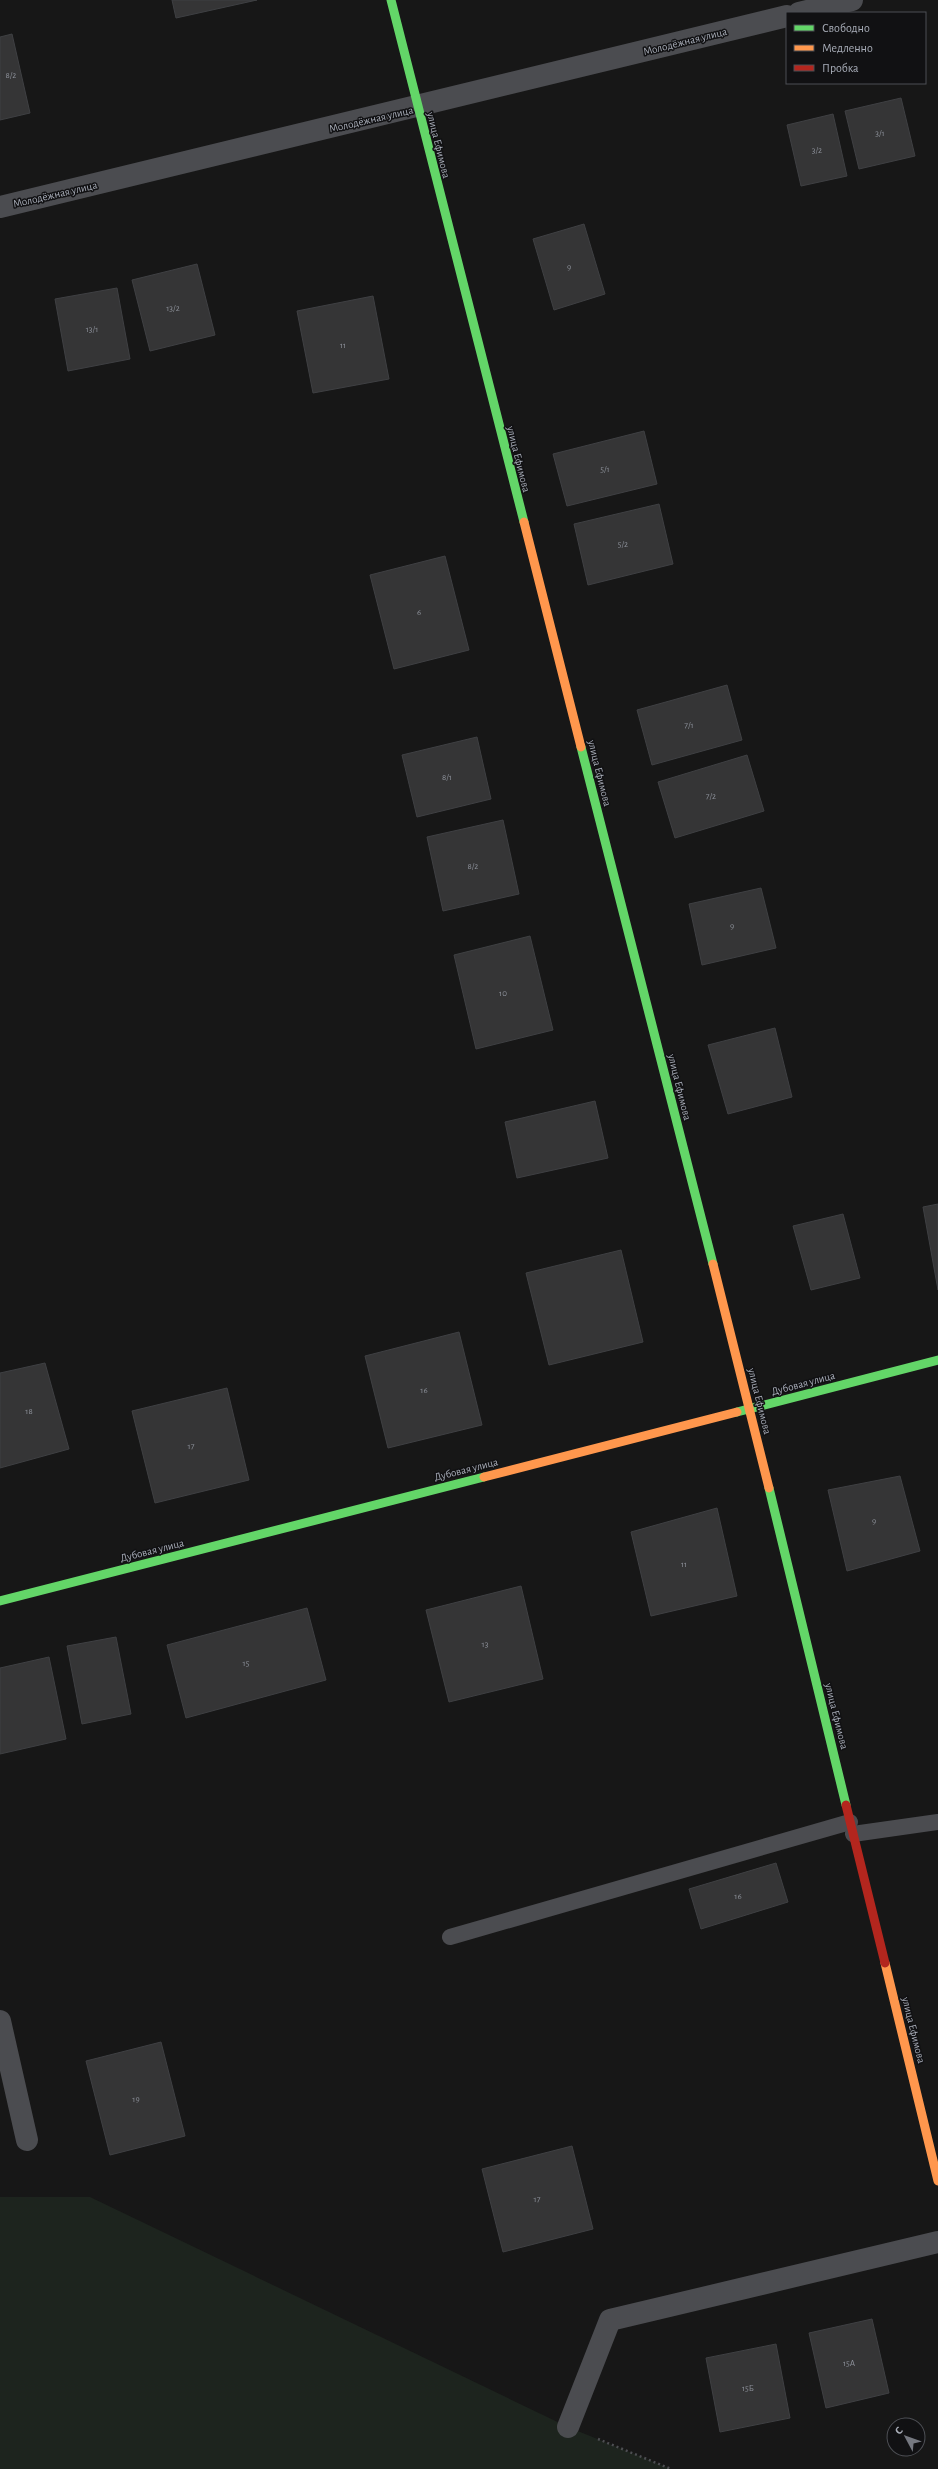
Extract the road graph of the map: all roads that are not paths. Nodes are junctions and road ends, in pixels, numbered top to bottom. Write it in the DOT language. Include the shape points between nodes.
graph roads {
  1 [pos="391,0"];
  2 [pos="852,0"];
  3 [pos="803,12"];
  4 [pos="786,16"];
  5 [pos="417,108"];
  6 [pos="0,207"];
  7 [pos="938,1360"];
  8 [pos="750,1409"];
  9 [pos="0,1601"];
  10 [pos="938,1822"];
  11 [pos="852,1828"];
  12 [pos="450,1937"];
  13 [pos="0,2022"];
  14 [pos="26,2140"];
  15 [pos="938,2182"];
  16 [pos="938,2242"];
  17 [pos="568,2427"];
  1 -- 5 [label="street, улица Ефимова"];
  2 -- 3 [label="street"];
  4 -- 5 [label="street, Молодёжная улица"];
  5 -- 6 [label="street, Молодёжная улица"];
  5 -- 8 [label="street, улица Ефимова"];
  7 -- 8 [label="street, Дубовая улица"];
  8 -- 9 [label="street, Дубовая улица"];
  8 -- 11 [label="street, улица Ефимова"];
  10 -- 11 [label="lane"];
  11 -- 12 [label="lane"];
  11 -- 15 [label="street, улица Ефимова"];
  13 -- 14 [label="street"];
  16 -- 17 [label="street" via="610,2320"];
}
